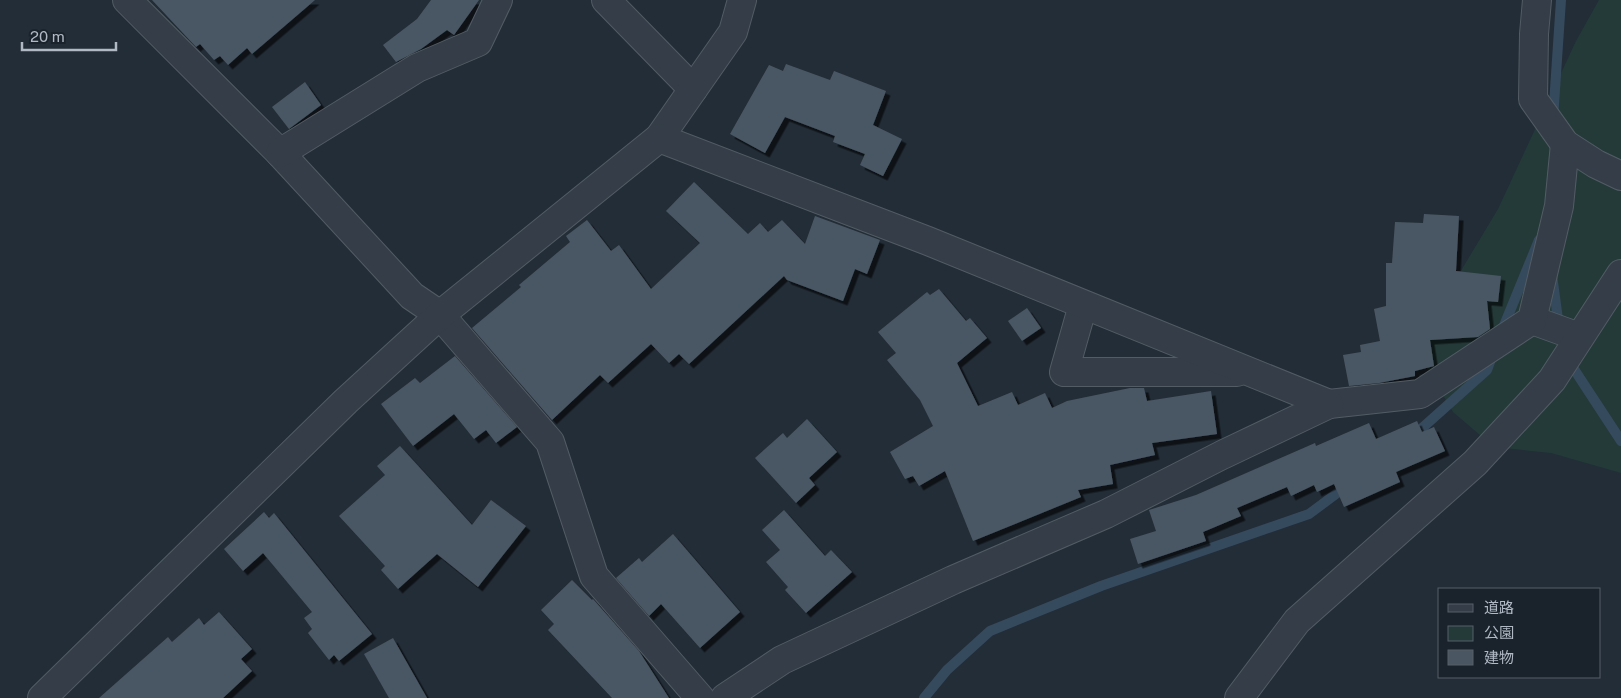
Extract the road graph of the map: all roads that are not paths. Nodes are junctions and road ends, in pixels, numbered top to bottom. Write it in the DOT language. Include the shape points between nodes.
graph roads {
  1 [pos="127,0"];
  2 [pos="498,0"];
  3 [pos="606,0"];
  4 [pos="742,0"];
  5 [pos="1537,0"];
  6 [pos="693,89"];
  7 [pos="659,138"];
  8 [pos="1565,144"];
  9 [pos="280,154"];
  10 [pos="1621,176"];
  11 [pos="1621,274"];
  12 [pos="1083,305"];
  13 [pos="440,315"];
  14 [pos="1532,320"];
  15 [pos="1579,338"];
  16 [pos="1249,372"];
  17 [pos="1329,404"];
  18 [pos="42,698"];
  19 [pos="700,698"];
  20 [pos="725,698"];
  21 [pos="1239,698"];
  1 -- 9 [label="street"];
  2 -- 9 [label="street" via="478,42 416,68"];
  3 -- 6 [label="street"];
  4 -- 6 [label="street" via="733,32"];
  5 -- 8 [label="street" via="1533,99"];
  6 -- 7 [label="street"];
  7 -- 12 [label="street" via="928,241"];
  7 -- 13 [label="street"];
  8 -- 10 [label="street"];
  8 -- 14 [label="street" via="1559,206"];
  9 -- 13 [label="street" via="412,296"];
  11 -- 15 [label="street"];
  12 -- 16 [label="street"];
  12 -- 16 [label="street" via="1064,372"];
  13 -- 18 [label="street" via="346,401"];
  13 -- 19 [label="street" via="550,442 594,576"];
  14 -- 15 [label="street"];
  14 -- 17 [label="street" via="1420,394"];
  15 -- 21 [label="street" via="1552,380 1475,463 1297,621"];
  16 -- 17 [label="street"];
  17 -- 20 [label="street" via="1106,514 953,580 782,660"];
}
